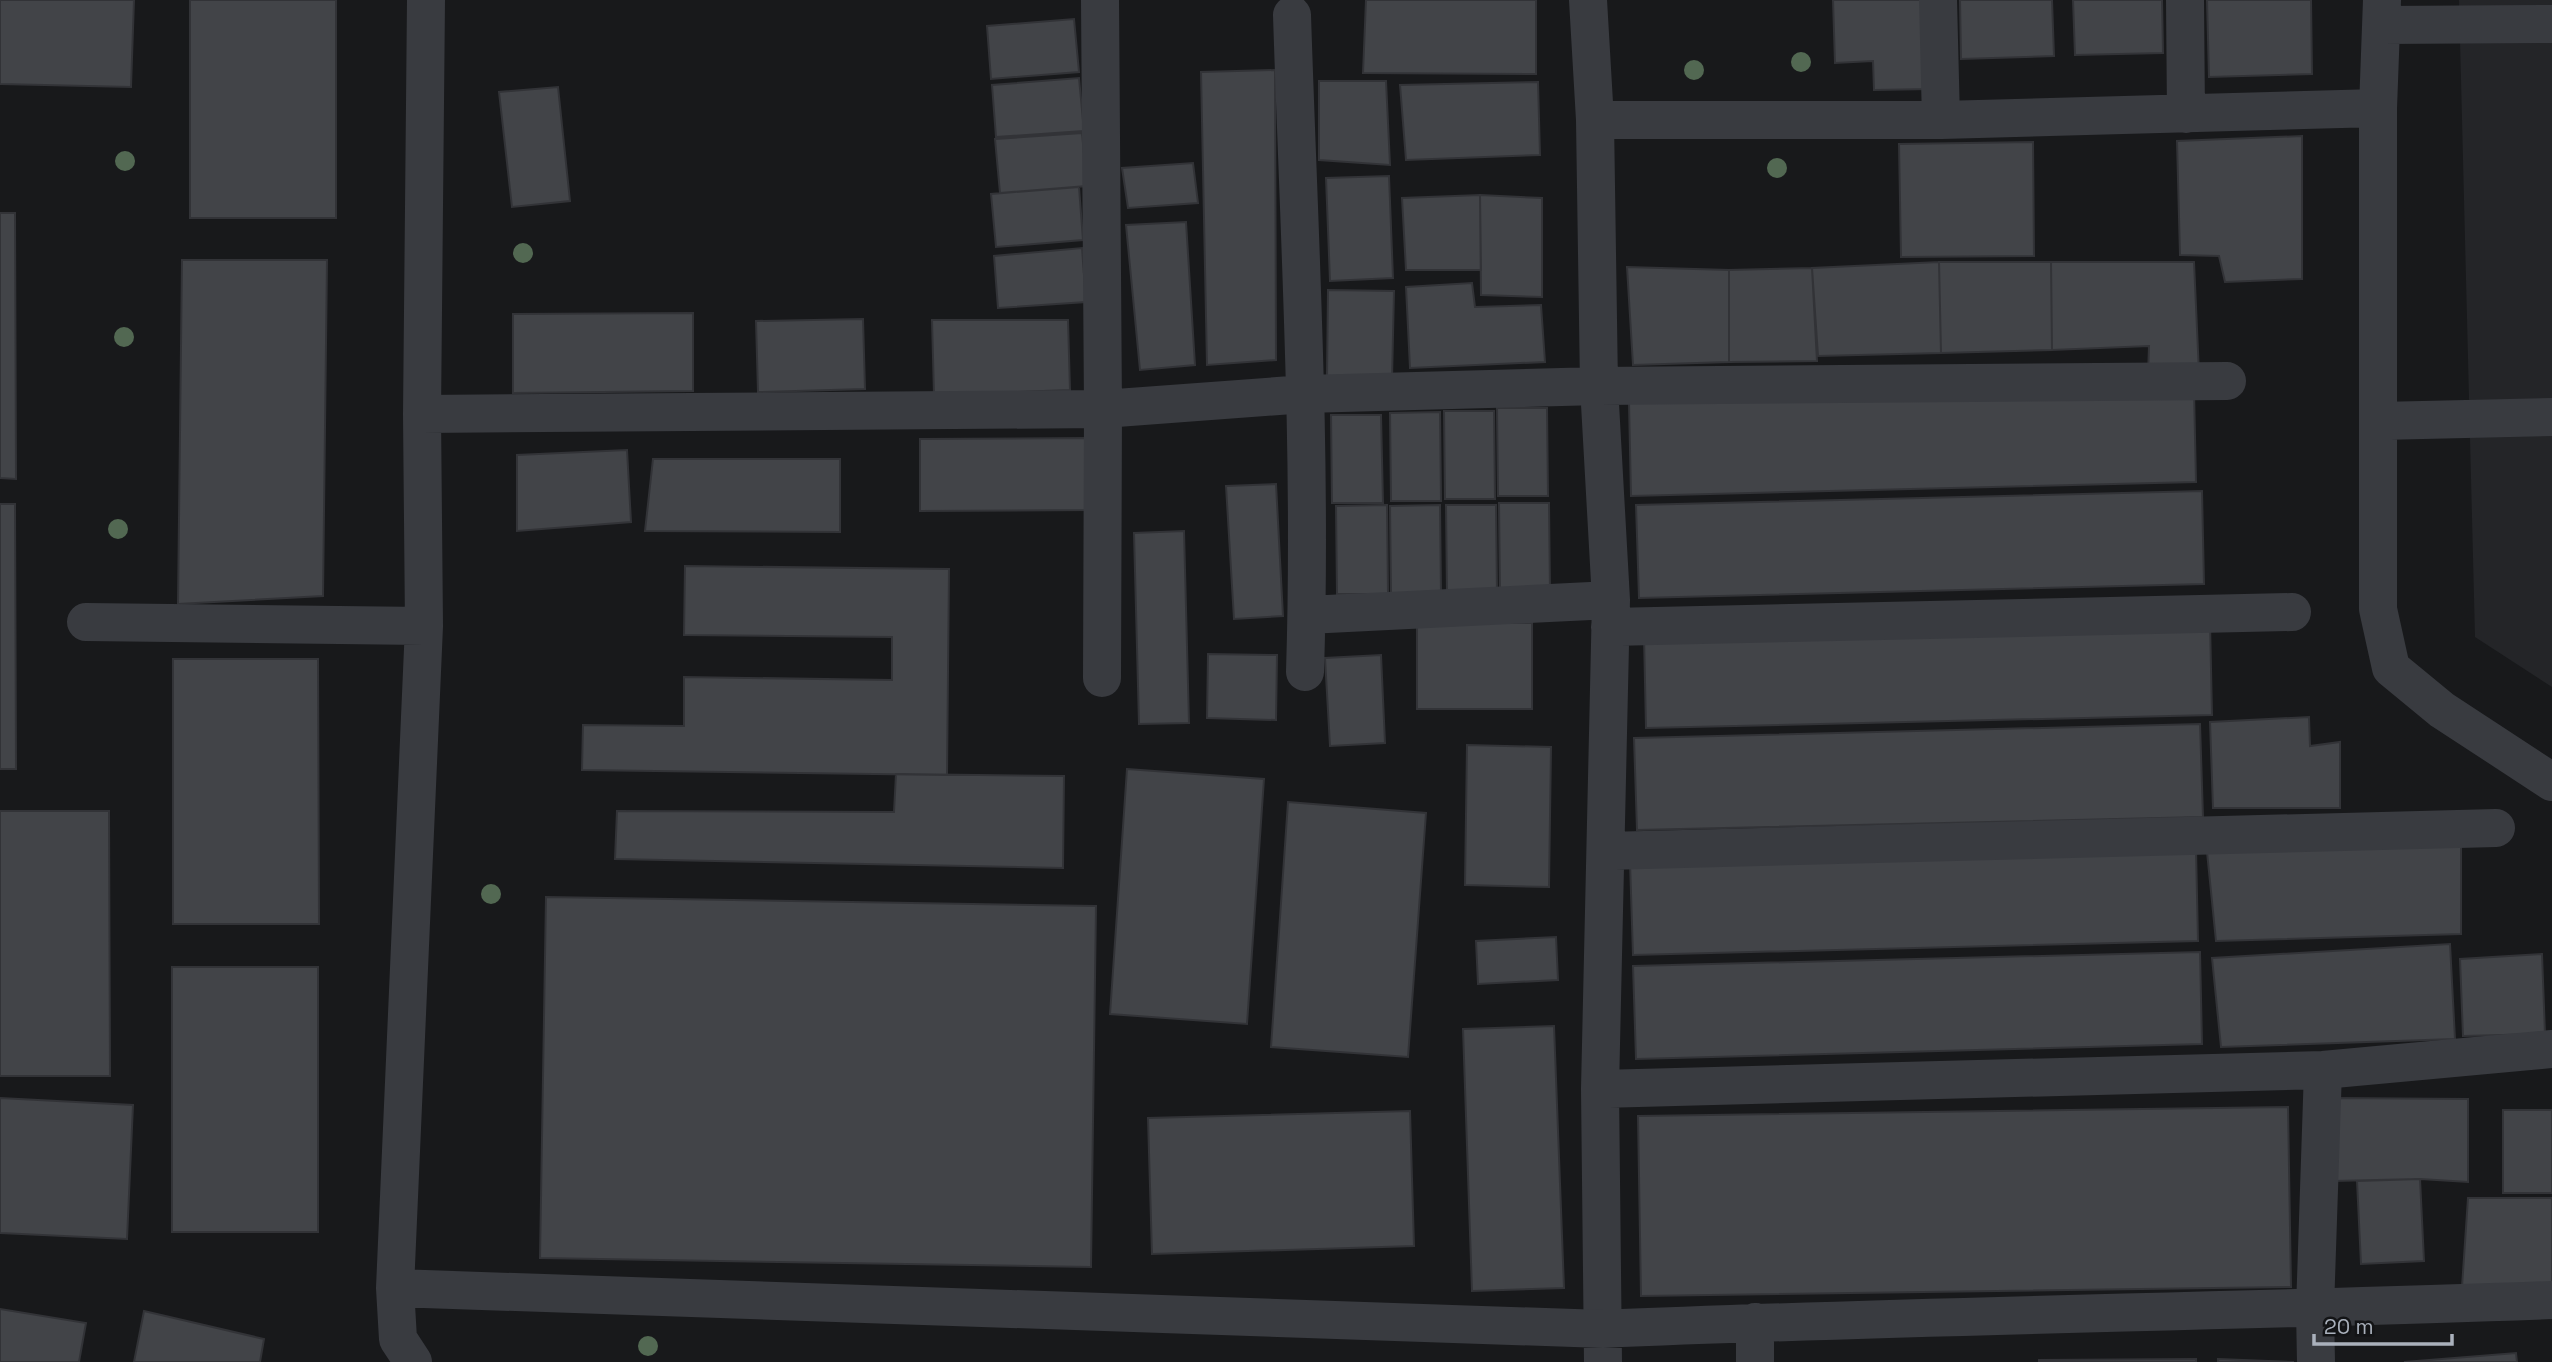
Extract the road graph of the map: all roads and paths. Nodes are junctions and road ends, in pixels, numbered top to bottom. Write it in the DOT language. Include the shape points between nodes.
graph roads {
  1 [pos="426,0"];
  2 [pos="1100,0"];
  3 [pos="1588,0"];
  4 [pos="1938,0"];
  5 [pos="2185,0"];
  6 [pos="2382,13"];
  7 [pos="1292,15"];
  8 [pos="2552,24"];
  9 [pos="2378,108"];
  10 [pos="2186,114"];
  11 [pos="1595,120"];
  12 [pos="1941,120"];
  13 [pos="2227,381"];
  14 [pos="1599,386"];
  15 [pos="1305,394"];
  16 [pos="1104,408"];
  17 [pos="422,414"];
  18 [pos="2552,417"];
  19 [pos="2379,421"];
  20 [pos="2292,612"];
  21 [pos="1611,613"];
  22 [pos="1307,615"];
  23 [pos="86,622"];
  24 [pos="424,626"];
  25 [pos="1305,672"];
  26 [pos="1102,678"];
  27 [pos="2552,782"];
  28 [pos="2496,828"];
  29 [pos="1606,851"];
  30 [pos="2552,1049"];
  31 [pos="2323,1070"];
  32 [pos="1600,1089"];
  33 [pos="395,1288"];
  34 [pos="2552,1300"];
  35 [pos="2315,1309"];
  36 [pos="1755,1322"];
  37 [pos="1603,1346"];
  38 [pos="397,1354"];
  39 [pos="1755,1362"];
  40 [pos="2316,1362"];
  1 -- 17 [label="street"];
  2 -- 16 [label="street"];
  3 -- 11 [label="street"];
  4 -- 12 [label="street"];
  5 -- 10 [label="street"];
  6 -- 8 [label="street"];
  6 -- 9 [label="street"];
  7 -- 15 [label="street"];
  9 -- 10 [label="street"];
  9 -- 19 [label="street"];
  10 -- 12 [label="street"];
  11 -- 12 [label="street"];
  11 -- 14 [label="street"];
  13 -- 14 [label="street"];
  14 -- 15 [label="street"];
  14 -- 21 [label="street"];
  15 -- 16 [label="street"];
  15 -- 22 [label="street"];
  16 -- 17 [label="street"];
  16 -- 26 [label="street"];
  17 -- 24 [label="street"];
  18 -- 19 [label="street"];
  19 -- 27 [label="street" via="2378,609 2391,668 2442,710"];
  20 -- 21 [label="street"];
  21 -- 22 [label="street"];
  21 -- 29 [label="street"];
  22 -- 25 [label="street"];
  23 -- 24 [label="street"];
  24 -- 33 [label="street"];
  28 -- 29 [label="street"];
  29 -- 32 [label="street"];
  30 -- 31 [label="street"];
  31 -- 32 [label="street"];
  31 -- 35 [label="street"];
  32 -- 37 [label="street"];
  33 -- 37 [label="street"];
  33 -- 38 [label="street"];
  34 -- 35 [label="street"];
  35 -- 36 [label="street"];
  35 -- 40 [label="street"];
  36 -- 37 [label="street"];
  36 -- 39 [label="street"];
}
